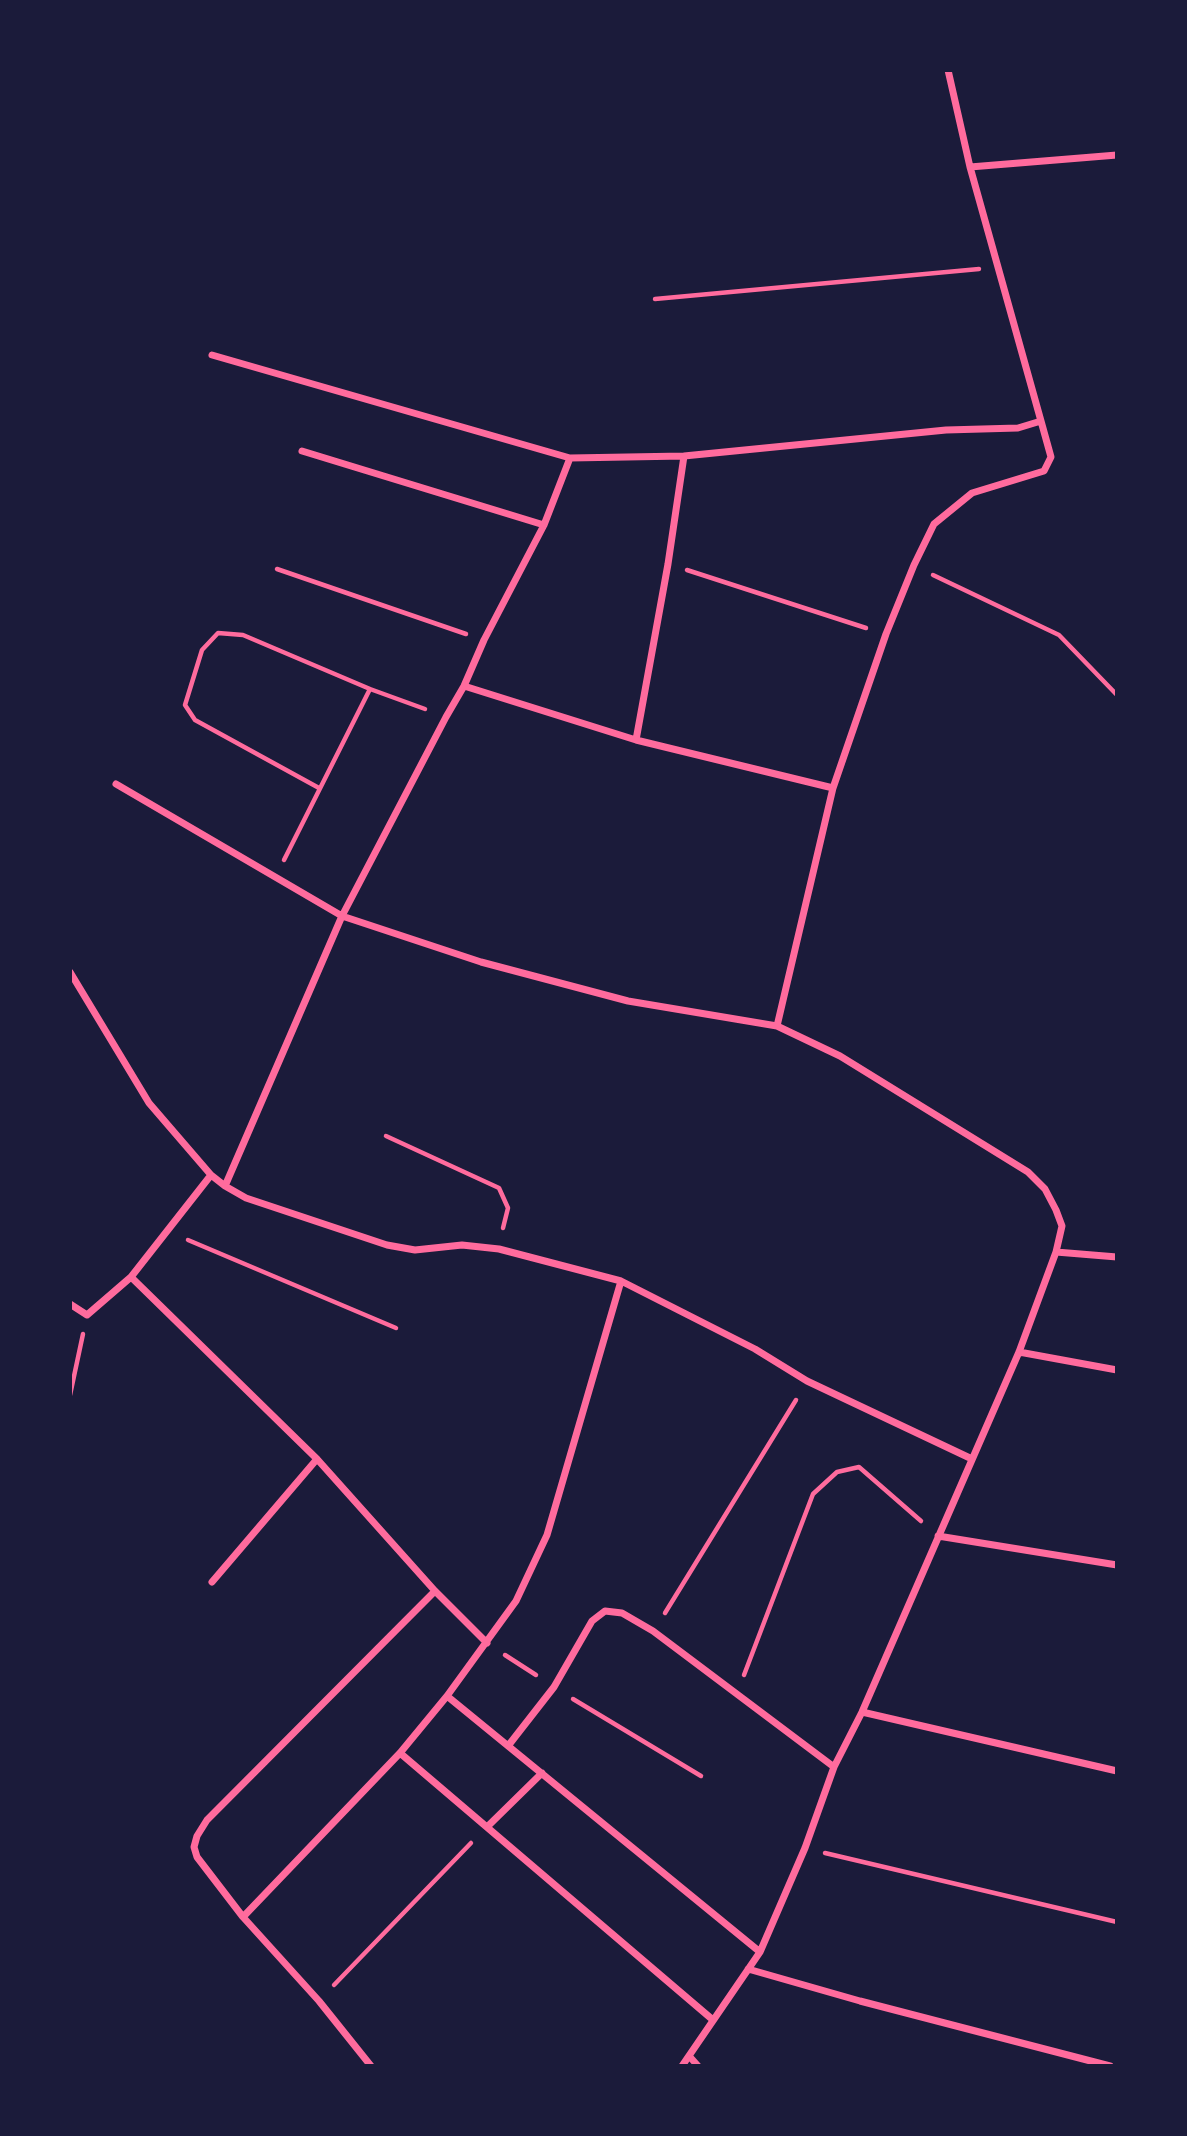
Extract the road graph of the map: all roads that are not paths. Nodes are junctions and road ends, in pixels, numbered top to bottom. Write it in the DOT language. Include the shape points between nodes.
graph roads {
  1 [pos="948,70"];
  2 [pos="1117,155"];
  3 [pos="970,167"];
  4 [pos="212,355"];
  5 [pos="1041,421"];
  6 [pos="302,451"];
  7 [pos="684,456"];
  8 [pos="569,458"];
  9 [pos="544,525"];
  10 [pos="464,686"];
  11 [pos="636,740"];
  12 [pos="116,784"];
  13 [pos="833,788"];
  14 [pos="342,916"];
  15 [pos="70,972"];
  16 [pos="777,1026"];
  17 [pos="211,1175"];
  18 [pos="225,1186"];
  19 [pos="1056,1252"];
  20 [pos="1117,1257"];
  21 [pos="131,1277"];
  22 [pos="621,1281"];
  23 [pos="70,1304"];
  24 [pos="1019,1352"];
  25 [pos="1117,1370"];
  26 [pos="317,1459"];
  27 [pos="972,1459"];
  28 [pos="938,1536"];
  29 [pos="1117,1565"];
  30 [pos="212,1582"];
  31 [pos="435,1591"];
  32 [pos="487,1643"];
  33 [pos="447,1696"];
  34 [pos="863,1712"];
  35 [pos="508,1746"];
  36 [pos="400,1753"];
  37 [pos="834,1768"];
  38 [pos="1117,1771"];
  39 [pos="542,1773"];
  40 [pos="487,1827"];
  41 [pos="243,1917"];
  42 [pos="760,1952"];
  43 [pos="748,1969"];
  44 [pos="713,2020"];
  45 [pos="690,2057"];
  46 [pos="371,2066"];
  47 [pos="682,2066"];
  48 [pos="698,2066"];
  49 [pos="1110,2066"];
  1 -- 3 [label="street"];
  2 -- 3 [label="street"];
  3 -- 5 [label="street"];
  4 -- 8 [label="street"];
  5 -- 7 [label="street" via="1018,428 946,430"];
  5 -- 13 [label="street" via="1051,457 1044,471 972,493 934,524 887,634"];
  6 -- 9 [label="street"];
  7 -- 8 [label="street"];
  7 -- 11 [label="street"];
  8 -- 9 [label="street"];
  9 -- 10 [label="street"];
  10 -- 11 [label="street"];
  10 -- 14 [label="street"];
  11 -- 13 [label="street"];
  12 -- 14 [label="street"];
  13 -- 16 [label="street"];
  14 -- 16 [label="street" via="481,962 628,1001"];
  14 -- 18 [label="street"];
  15 -- 17 [label="street" via="149,1103"];
  16 -- 19 [label="street" via="840,1056 1028,1172 1045,1189 1062,1226"];
  17 -- 18 [label="street"];
  17 -- 21 [label="street"];
  18 -- 22 [label="street" via="246,1198 387,1245 415,1251 462,1245 499,1250"];
  19 -- 20 [label="street"];
  19 -- 24 [label="street"];
  21 -- 23 [label="street" via="87,1315"];
  21 -- 26 [label="street"];
  22 -- 27 [label="street" via="755,1349 807,1381"];
  22 -- 32 [label="street" via="547,1535 516,1601"];
  24 -- 25 [label="street"];
  24 -- 27 [label="street"];
  26 -- 30 [label="street"];
  26 -- 31 [label="street"];
  27 -- 28 [label="street"];
  28 -- 29 [label="street"];
  28 -- 34 [label="street"];
  31 -- 32 [label="street"];
  31 -- 41 [label="street" via="207,1820 197,1836 197,1857"];
  32 -- 33 [label="street"];
  33 -- 35 [label="street"];
  33 -- 36 [label="street"];
  34 -- 37 [label="street"];
  34 -- 38 [label="street"];
  35 -- 37 [label="street" via="554,1687 592,1621 605,1611 622,1613 653,1632"];
  35 -- 39 [label="street"];
  36 -- 40 [label="street"];
  36 -- 41 [label="street"];
  37 -- 42 [label="street"];
  39 -- 40 [label="street"];
  39 -- 42 [label="street"];
  40 -- 44 [label="street"];
  41 -- 46 [label="street"];
  42 -- 43 [label="street"];
  43 -- 44 [label="street"];
  43 -- 49 [label="street"];
  44 -- 45 [label="street"];
  45 -- 47 [label="street"];
  45 -- 48 [label="street"];
}
